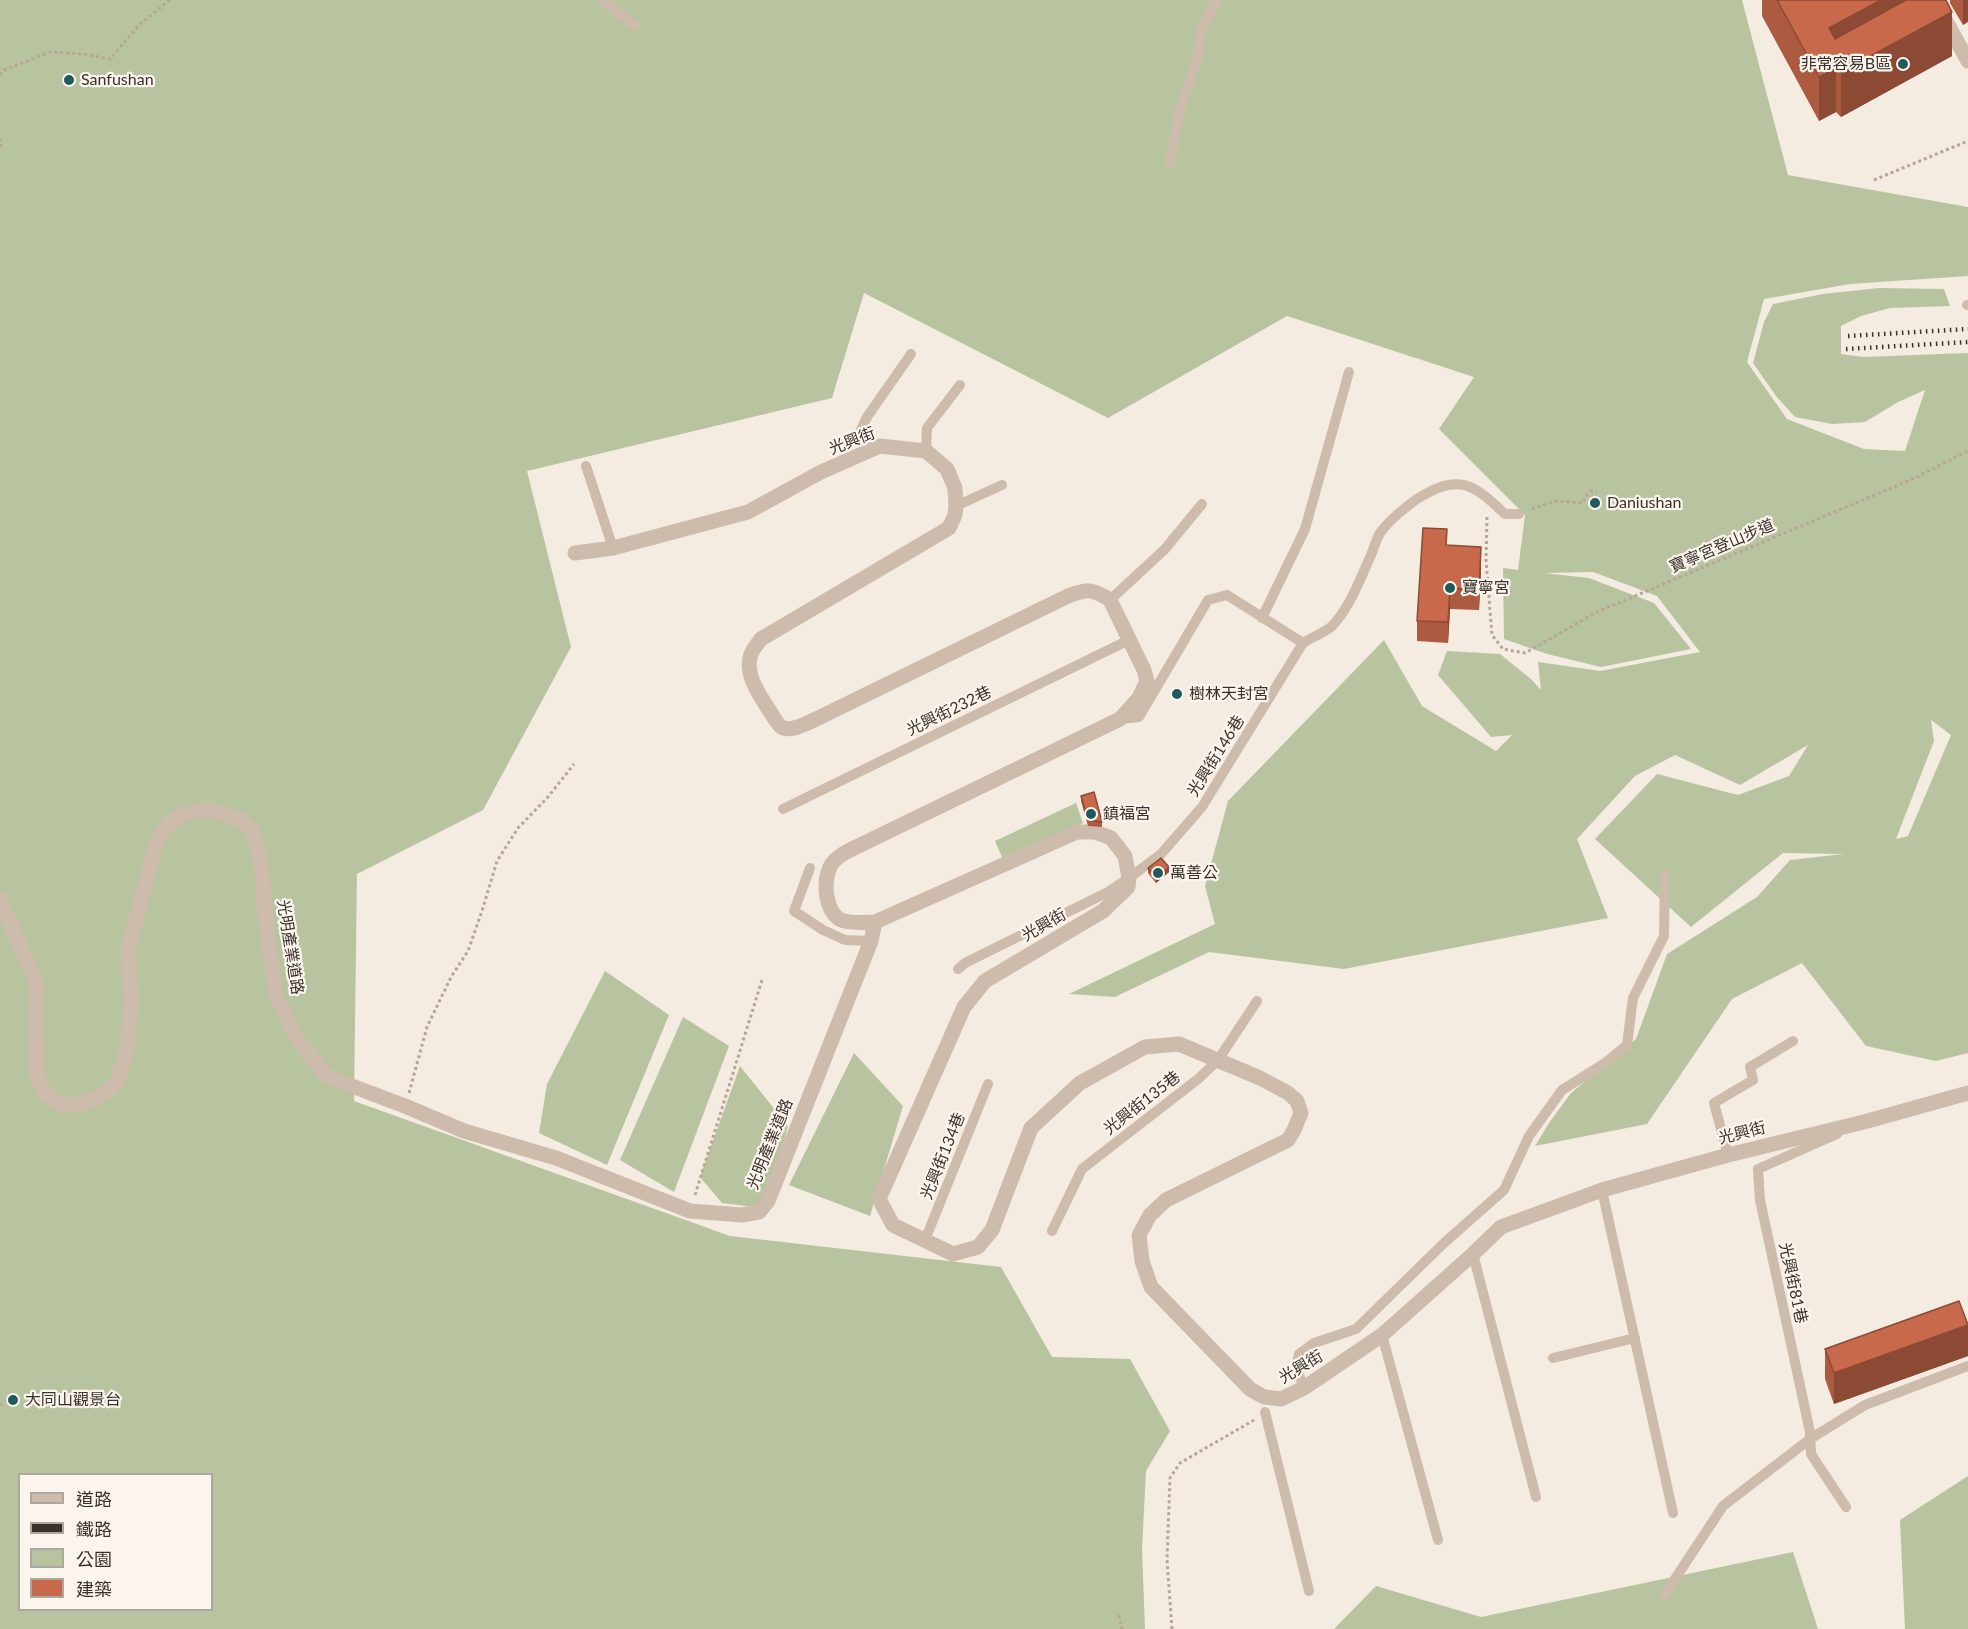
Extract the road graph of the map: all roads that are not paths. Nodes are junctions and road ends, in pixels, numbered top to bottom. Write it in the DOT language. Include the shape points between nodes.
graph roads {
  1 [pos="602,0"];
  2 [pos="1218,0"];
  3 [pos="1934,0"];
  4 [pos="635,26"];
  5 [pos="1968,61"];
  6 [pos="1170,163"];
  7 [pos="911,354"];
  8 [pos="1349,372"];
  9 [pos="960,385"];
  10 [pos="868,451"];
  11 [pos="926,451"];
  12 [pos="586,466"];
  13 [pos="1002,485"];
  14 [pos="1202,504"];
  15 [pos="956,506"];
  16 [pos="1519,514"];
  17 [pos="613,548"];
  18 [pos="575,554"];
  19 [pos="1110,600"];
  20 [pos="1262,618"];
  21 [pos="1129,640"];
  22 [pos="1303,643"];
  23 [pos="1120,719"];
  24 [pos="783,808"];
  25 [pos="810,868"];
  26 [pos="1665,874"];
  27 [pos="1129,878"];
  28 [pos="0,900"];
  29 [pos="875,922"];
  30 [pos="871,941"];
  31 [pos="958,969"];
  32 [pos="1257,1002"];
  33 [pos="1793,1041"];
  34 [pos="1218,1060"];
  35 [pos="988,1084"];
  36 [pos="1968,1095"];
  37 [pos="1864,1122"];
  38 [pos="1728,1155"];
  39 [pos="1602,1190"];
  40 [pos="1052,1231"];
  41 [pos="925,1240"];
  42 [pos="1473,1254"];
  43 [pos="1382,1335"];
  44 [pos="1635,1338"];
  45 [pos="1553,1358"];
  46 [pos="1968,1366"];
  47 [pos="1304,1388"];
  48 [pos="1265,1412"];
  49 [pos="1810,1439"];
  50 [pos="1536,1497"];
  51 [pos="1846,1507"];
  52 [pos="1673,1513"];
  53 [pos="1438,1540"];
  54 [pos="1309,1591"];
  55 [pos="1665,1594"];
  1 -- 4 [label="lane"];
  2 -- 6 [label="lane" via="1202,26"];
  3 -- 5 [label="street"];
  7 -- 10 [label="lane" via="859,434"];
  8 -- 20 [label="lane" via="1305,530"];
  9 -- 11 [label="lane" via="927,428"];
  10 -- 11 [label="street, 光興街" via="880,446"];
  10 -- 17 [label="street, 光興街" via="748,512"];
  11 -- 15 [label="street" via="946,469 955,488"];
  12 -- 17 [label="lane"];
  13 -- 15 [label="lane"];
  14 -- 19 [label="lane" via="1165,549"];
  15 -- 19 [label="street" via="949,528 761,639 751,653 750,672 757,692 785,729 810,722 1068,596 1088,589"];
  16 -- 22 [label="lane" via="1505,513 1485,494 1458,483 1445,484 1426,494 1401,510 1380,535 1353,597 1330,627"];
  17 -- 18 [label="street, 光興街"];
  19 -- 21 [label="street"];
  20 -- 22 [label="lane"];
  20 -- 23 [label="lane" via="1227,595 1208,600 1139,717"];
  21 -- 23 [label="street" via="1147,681 1139,698"];
  21 -- 24 [label="lane, 光興街232巷"];
  22 -- 27 [label="lane, 光興街146巷" via="1202,807 1161,854"];
  23 -- 29 [label="street" via="836,859 830,867 827,900 834,915 844,921"];
  25 -- 30 [label="lane" via="794,911 845,940"];
  26 -- 47 [label="lane" via="1665,936 1633,998 1627,1045 1562,1089 1528,1136 1504,1190 1356,1329 1314,1343 1299,1354 1296,1367"];
  27 -- 29 [label="street" via="1125,856 1111,838 1095,832 1077,832"];
  27 -- 31 [label="lane, 光興街146巷"];
  27 -- 41 [label="street, 光興街" via="1128,887 1103,911 985,981 964,1008 879,1199 893,1225"];
  28 -- 30 [label="street, 光明產業道路" via="37,984 36,1072 44,1092 61,1105 81,1104 102,1096 117,1082 128,1046 128,950 157,840 181,815 195,811 211,810 243,821 253,831 261,864 276,995 296,1038 328,1077 464,1131 556,1158 690,1211 742,1215 759,1212 768,1201"];
  29 -- 30 [label="street, 光明產業道路"];
  32 -- 34 [label="lane, 光興街135巷"];
  33 -- 38 [label="lane" via="1750,1067 1753,1080 1714,1103"];
  34 -- 40 [label="lane, 光興街135巷" via="1082,1169"];
  34 -- 41 [label="street, 光興街" via="1179,1044 1145,1047 1080,1083 1032,1128 992,1230 978,1247 953,1254"];
  34 -- 47 [label="street, 光興街" via="1288,1093 1297,1101 1301,1113 1298,1122 1288,1140 1166,1200 1150,1215 1139,1235 1142,1261 1151,1287 1250,1389 1264,1397 1281,1399"];
  35 -- 41 [label="lane, 光興街134巷"];
  36 -- 37 [label="street, 光興街"];
  37 -- 38 [label="street, 光興街"];
  37 -- 49 [label="lane, 光興街81巷" via="1758,1169 1760,1200"];
  38 -- 39 [label="street, 光興街"];
  39 -- 42 [label="street, 光興街" via="1501,1227"];
  39 -- 44 [label="lane"];
  42 -- 43 [label="street, 光興街"];
  42 -- 50 [label="lane"];
  43 -- 47 [label="street, 光興街"];
  43 -- 53 [label="lane"];
  44 -- 45 [label="lane"];
  44 -- 52 [label="lane"];
  46 -- 49 [label="lane" via="1865,1405"];
  48 -- 54 [label="lane"];
  49 -- 51 [label="lane, 光興街81巷" via="1811,1455"];
  49 -- 55 [label="lane" via="1723,1506"];
}
